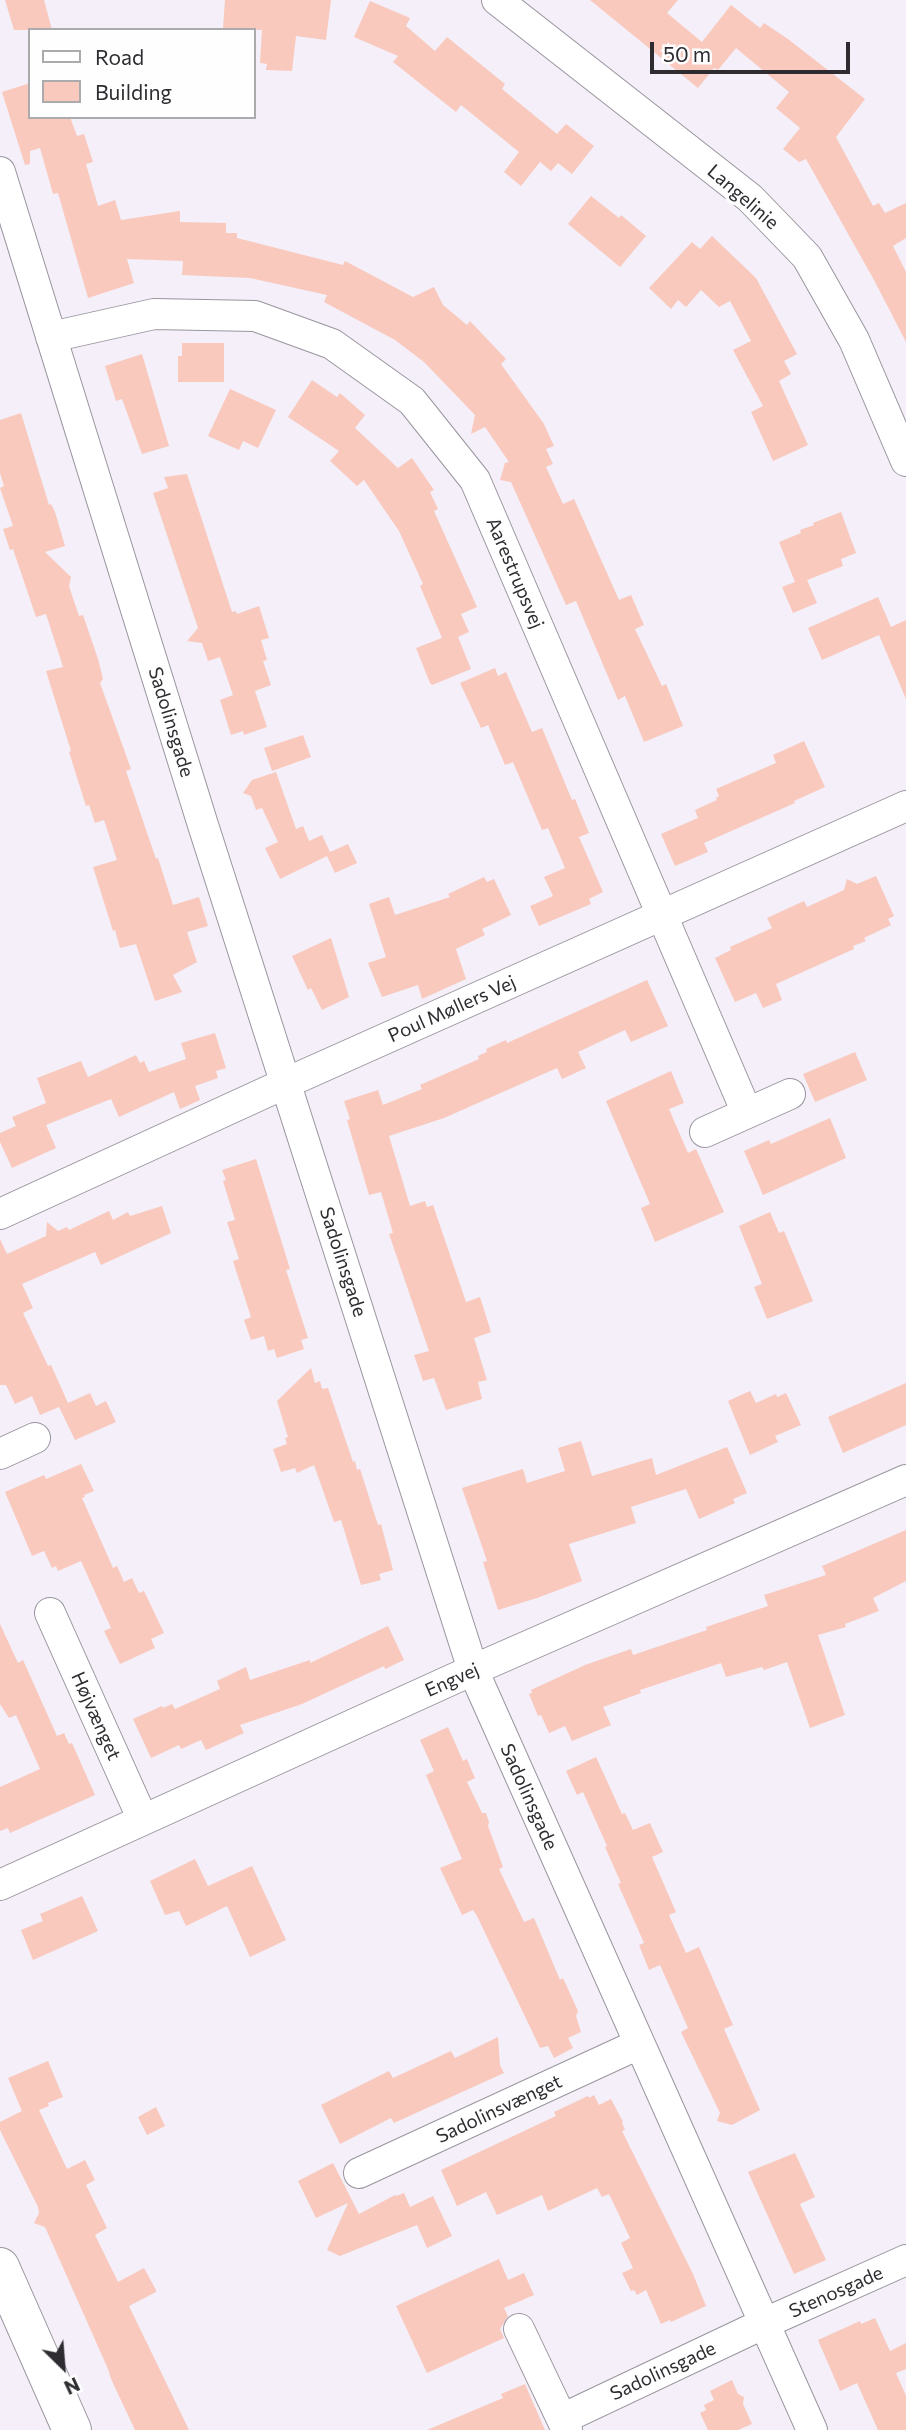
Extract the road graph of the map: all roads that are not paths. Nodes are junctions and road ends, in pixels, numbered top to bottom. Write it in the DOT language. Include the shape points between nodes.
graph roads {
  1 [pos="497,0"];
  2 [pos="0,172"];
  3 [pos="51,337"];
  4 [pos="906,460"];
  5 [pos="906,806"];
  6 [pos="663,915"];
  7 [pos="286,1083"];
  8 [pos="790,1094"];
  9 [pos="747,1113"];
  10 [pos="705,1132"];
  11 [pos="0,1214"];
  12 [pos="35,1438"];
  13 [pos="0,1454"];
  14 [pos="906,1480"];
  15 [pos="50,1612"];
  16 [pos="473,1670"];
  17 [pos="143,1820"];
  18 [pos="0,1885"];
  19 [pos="639,2045"];
  20 [pos="359,2173"];
  21 [pos="906,2260"];
  22 [pos="0,2267"];
  23 [pos="765,2323"];
  24 [pos="519,2329"];
  25 [pos="564,2425"];
  26 [pos="72,2430"];
  27 [pos="812,2430"];
  1 -- 4 [label="street, Langelinie" via="750,198 807,257 854,340"];
  2 -- 3 [label="street, Sadolinsgade"];
  3 -- 6 [label="street, Aarestrupsvej" via="154,314 254,316 331,344 412,401 475,480"];
  3 -- 7 [label="street, Sadolinsgade"];
  5 -- 6 [label="street, Poul Møllers Vej"];
  6 -- 7 [label="street, Poul Møllers Vej"];
  6 -- 9 [label="street, Aarestrupsvej"];
  7 -- 11 [label="street, Poul Møllers Vej"];
  7 -- 16 [label="street, Sadolinsgade"];
  8 -- 9 [label="street"];
  9 -- 10 [label="street"];
  12 -- 13 [label="street"];
  14 -- 16 [label="street, Engvej"];
  15 -- 17 [label="street, Højvænget"];
  16 -- 17 [label="street, Engvej"];
  16 -- 19 [label="street, Sadolinsgade"];
  17 -- 18 [label="street, Engvej"];
  19 -- 20 [label="street, Sadolinsvænget"];
  19 -- 23 [label="street, Sadolinsgade"];
  21 -- 23 [label="street, Stenosgade"];
  22 -- 26 [label="street"];
  23 -- 25 [label="street, Sadolinsgade"];
  23 -- 27 [label="street, Sadolinsgade"];
  24 -- 25 [label="street, Sadolinsgade"];
}
